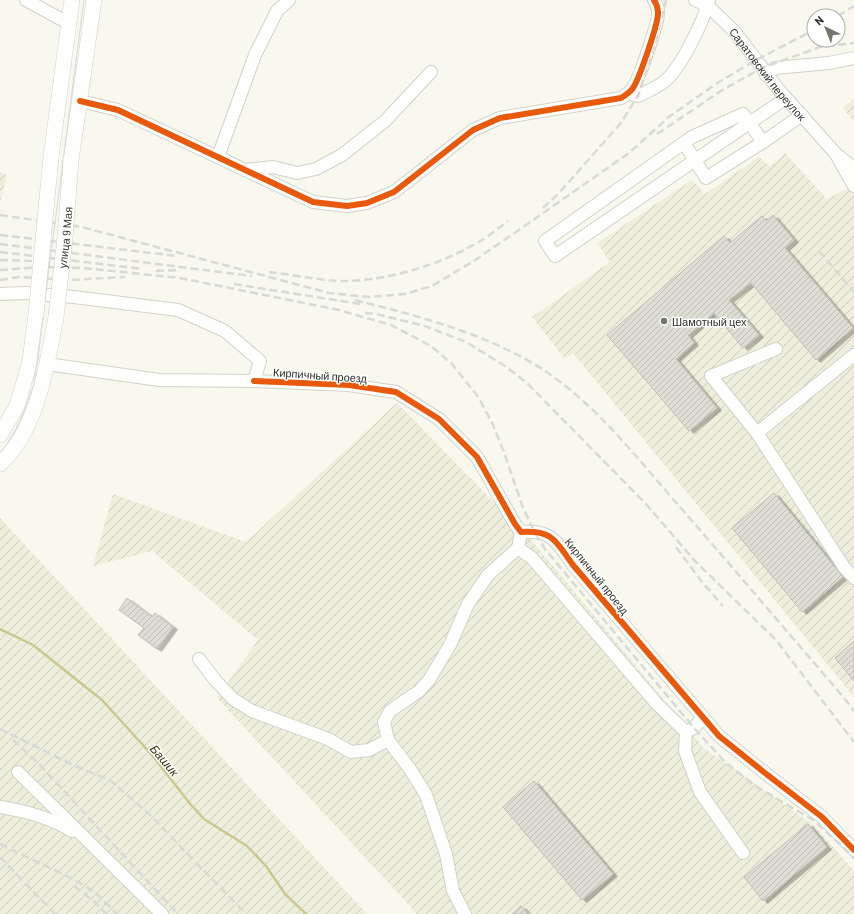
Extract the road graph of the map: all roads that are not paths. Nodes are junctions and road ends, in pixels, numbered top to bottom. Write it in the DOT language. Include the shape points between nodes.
graph roads {
  1 [pos="26,0"];
  2 [pos="72,0"];
  3 [pos="94,0"];
  4 [pos="289,0"];
  5 [pos="654,0"];
  6 [pos="696,0"];
  7 [pos="708,3"];
  8 [pos="68,23"];
  9 [pos="854,58"];
  10 [pos="431,72"];
  11 [pos="766,74"];
  12 [pos="629,93"];
  13 [pos="786,98"];
  14 [pos="80,101"];
  15 [pos="802,115"];
  16 [pos="750,123"];
  17 [pos="764,142"];
  18 [pos="684,143"];
  19 [pos="836,154"];
  20 [pos="218,157"];
  21 [pos="695,161"];
  22 [pos="854,168"];
  23 [pos="245,170"];
  24 [pos="854,186"];
  25 [pos="0,294"];
  26 [pos="776,348"];
  27 [pos="854,356"];
  28 [pos="47,364"];
  29 [pos="254,381"];
  30 [pos="758,433"];
  31 [pos="0,435"];
  32 [pos="0,464"];
  33 [pos="521,532"];
  34 [pos="518,548"];
  35 [pos="854,578"];
  36 [pos="199,659"];
  37 [pos="703,717"];
  38 [pos="686,732"];
  39 [pos="388,740"];
  40 [pos="18,772"];
  41 [pos="0,807"];
  42 [pos="87,840"];
  43 [pos="854,850"];
  44 [pos="743,854"];
  45 [pos="162,914"];
  46 [pos="465,914"];
  1 -- 8 [label="street"];
  2 -- 8 [label="main road, улица 9 Мая"];
  3 -- 14 [label="main road, улица 9 Мая"];
  4 -- 20 [label="street" via="276,11 255,55"];
  5 -- 12 [label="street" via="658,12 655,26 641,72"];
  6 -- 7 [label="street, Саратовский переулок"];
  7 -- 11 [label="street, Саратовский переулок" via="735,32"];
  7 -- 12 [label="street" via="681,62 666,80 638,96"];
  8 -- 31 [label="main road, улица 9 Мая, bridge" via="30,361 17,406"];
  9 -- 11 [label="street" via="775,68"];
  10 -- 23 [label="street" via="385,121 342,155 316,169 297,172 273,167"];
  11 -- 13 [label="street, Саратовский переулок"];
  12 -- 23 [label="street" via="621,98 500,118 473,130 394,192 367,203 347,206 313,202"];
  13 -- 15 [label="street, Саратовский переулок"];
  13 -- 16 [label="street"];
  14 -- 20 [label="street" via="118,110"];
  14 -- 28 [label="main road, улица 9 Мая, bridge" via="71,160 56,317"];
  15 -- 17 [label="street"];
  15 -- 19 [label="street, Саратовский переулок"];
  16 -- 17 [label="street"];
  16 -- 18 [label="street" via="743,114"];
  16 -- 21 [label="street"];
  17 -- 21 [label="street" via="706,178"];
  18 -- 21 [label="street"];
  18 -- 21 [label="street" via="545,241 555,256"];
  19 -- 22 [label="street"];
  19 -- 24 [label="street"];
  20 -- 23 [label="street"];
  25 -- 29 [label="street, Кирпичный проезд" via="60,296 178,310 225,331 260,360"];
  26 -- 30 [label="street" via="711,376"];
  27 -- 30 [label="street"];
  28 -- 29 [label="street, Кирпичный проезд" via="159,380"];
  28 -- 32 [label="main road, улица 9 Мая" via="32,415 14,447"];
  29 -- 33 [label="street, Кирпичный проезд" via="349,385 396,392 439,419 477,457"];
  30 -- 35 [label="street" via="844,567"];
  33 -- 34 [label="street"];
  33 -- 37 [label="street, Кирпичный проезд" via="534,531 554,538 573,566"];
  34 -- 38 [label="street" via="532,558 657,704"];
  34 -- 39 [label="street" via="488,575 468,604 450,645 430,680 390,711 384,722"];
  36 -- 39 [label="street" via="233,699 252,711 328,739 351,752 369,750"];
  37 -- 38 [label="street" via="694,728"];
  37 -- 43 [label="street, Кирпичный проезд" via="719,736 822,817"];
  38 -- 44 [label="street" via="686,751 700,792"];
  39 -- 46 [label="street" via="426,795 446,854 453,891"];
  40 -- 42 [label="street"];
  41 -- 42 [label="street" via="22,811 63,825"];
  42 -- 45 [label="street"];
}
